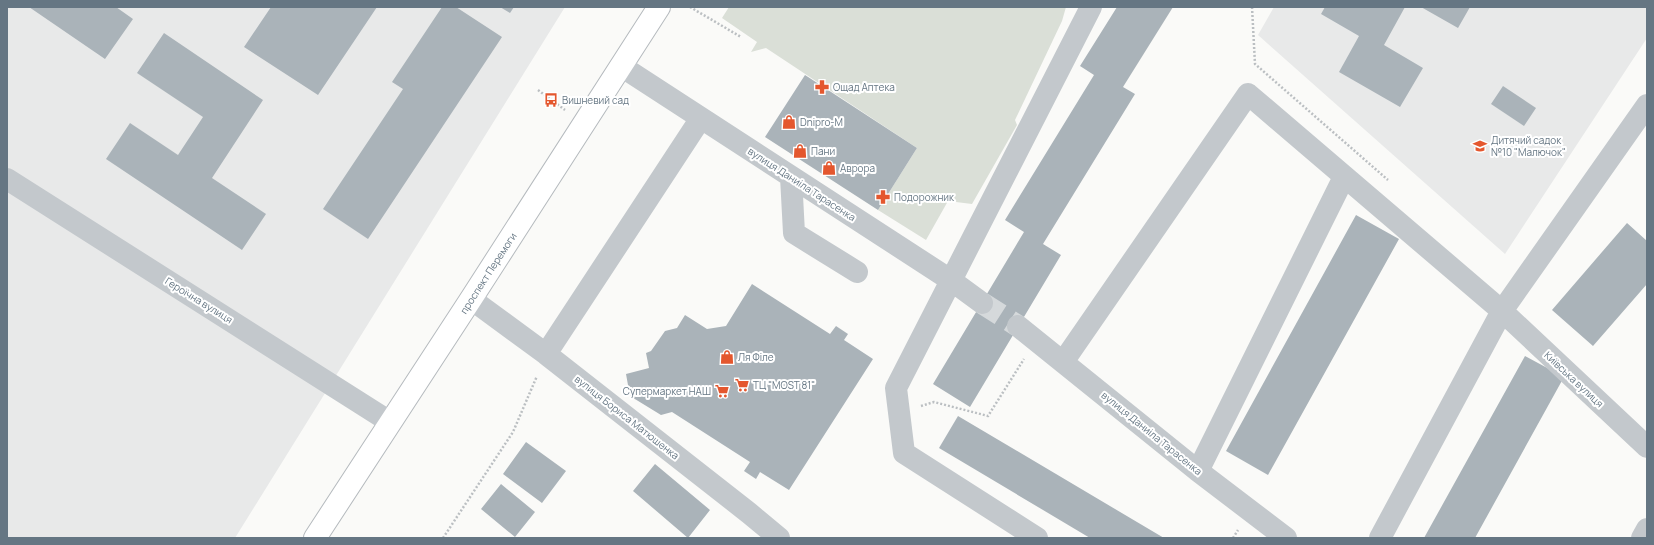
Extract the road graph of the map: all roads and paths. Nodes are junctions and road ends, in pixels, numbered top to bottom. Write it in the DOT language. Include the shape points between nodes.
graph roads {
  1 [pos="690,7"];
  2 [pos="1091,7"];
  3 [pos="1252,7"];
  4 [pos="652,10"];
  5 [pos="741,37"];
  6 [pos="621,66"];
  7 [pos="538,90"];
  8 [pos="1647,105"];
  9 [pos="701,118"];
  10 [pos="583,124"];
  11 [pos="791,177"];
  12 [pos="1344,177"];
  13 [pos="7,179"];
  14 [pos="1391,183"];
  15 [pos="857,272"];
  16 [pos="952,281"];
  17 [pos="472,299"];
  18 [pos="982,303"];
  19 [pos="1502,311"];
  20 [pos="1018,326"];
  21 [pos="1036,340"];
  22 [pos="546,354"];
  23 [pos="1063,362"];
  24 [pos="899,412"];
  25 [pos="390,422"];
  26 [pos="1647,447"];
  27 [pos="1198,471"];
  28 [pos="1647,529"];
  29 [pos="315,538"];
  30 [pos="443,538"];
  31 [pos="779,538"];
  32 [pos="1037,538"];
  33 [pos="1286,538"];
  34 [pos="1380,538"];
  35 [pos="1642,538"];
  1 -- 5 [label="path"];
  2 -- 16 [label="street"];
  3 -- 14 [label="path" via="1255,64"];
  4 -- 6 [label="main road, проспект Перемоги"];
  6 -- 9 [label="street, вулиця Даниіла Тарасенка"];
  6 -- 10 [label="main road, проспект Перемоги"];
  7 -- 10 [label="path"];
  8 -- 19 [label="street"];
  9 -- 11 [label="street, вулиця Даниіла Тарасенка"];
  9 -- 22 [label="street"];
  10 -- 17 [label="main road, проспект Перемоги"];
  11 -- 15 [label="street" via="794,233"];
  11 -- 16 [label="street, вулиця Даниіла Тарасенка"];
  12 -- 19 [label="street, Київська вулиця"];
  12 -- 23 [label="street, Київська вулиця" via="1248,94"];
  12 -- 27 [label="street"];
  13 -- 25 [label="street, Героїчна вулиця"];
  16 -- 18 [label="street, вулиця Даниіла Тарасенка"];
  16 -- 24 [label="street" via="896,388"];
  17 -- 22 [label="street, вулиця Бориса Матюшенка"];
  17 -- 25 [label="main road, проспект Перемоги"];
  19 -- 26 [label="street, Київська вулиця"];
  19 -- 34 [label="street"];
  20 -- 21 [label="street, вулиця Даниіла Тарасенка"];
  21 -- 23 [label="street, вулиця Даниіла Тарасенка"];
  21 -- 24 [label="path" via="988,416 934,402"];
  22 -- 30 [label="path" via="513,432"];
  22 -- 31 [label="street, вулиця Бориса Матюшенка"];
  23 -- 27 [label="street, вулиця Даниіла Тарасенка"];
  24 -- 32 [label="street" via="904,453"];
  25 -- 29 [label="main road, проспект Перемоги"];
  27 -- 33 [label="street, вулиця Даниіла Тарасенка"];
  28 -- 35 [label="street"];
}
